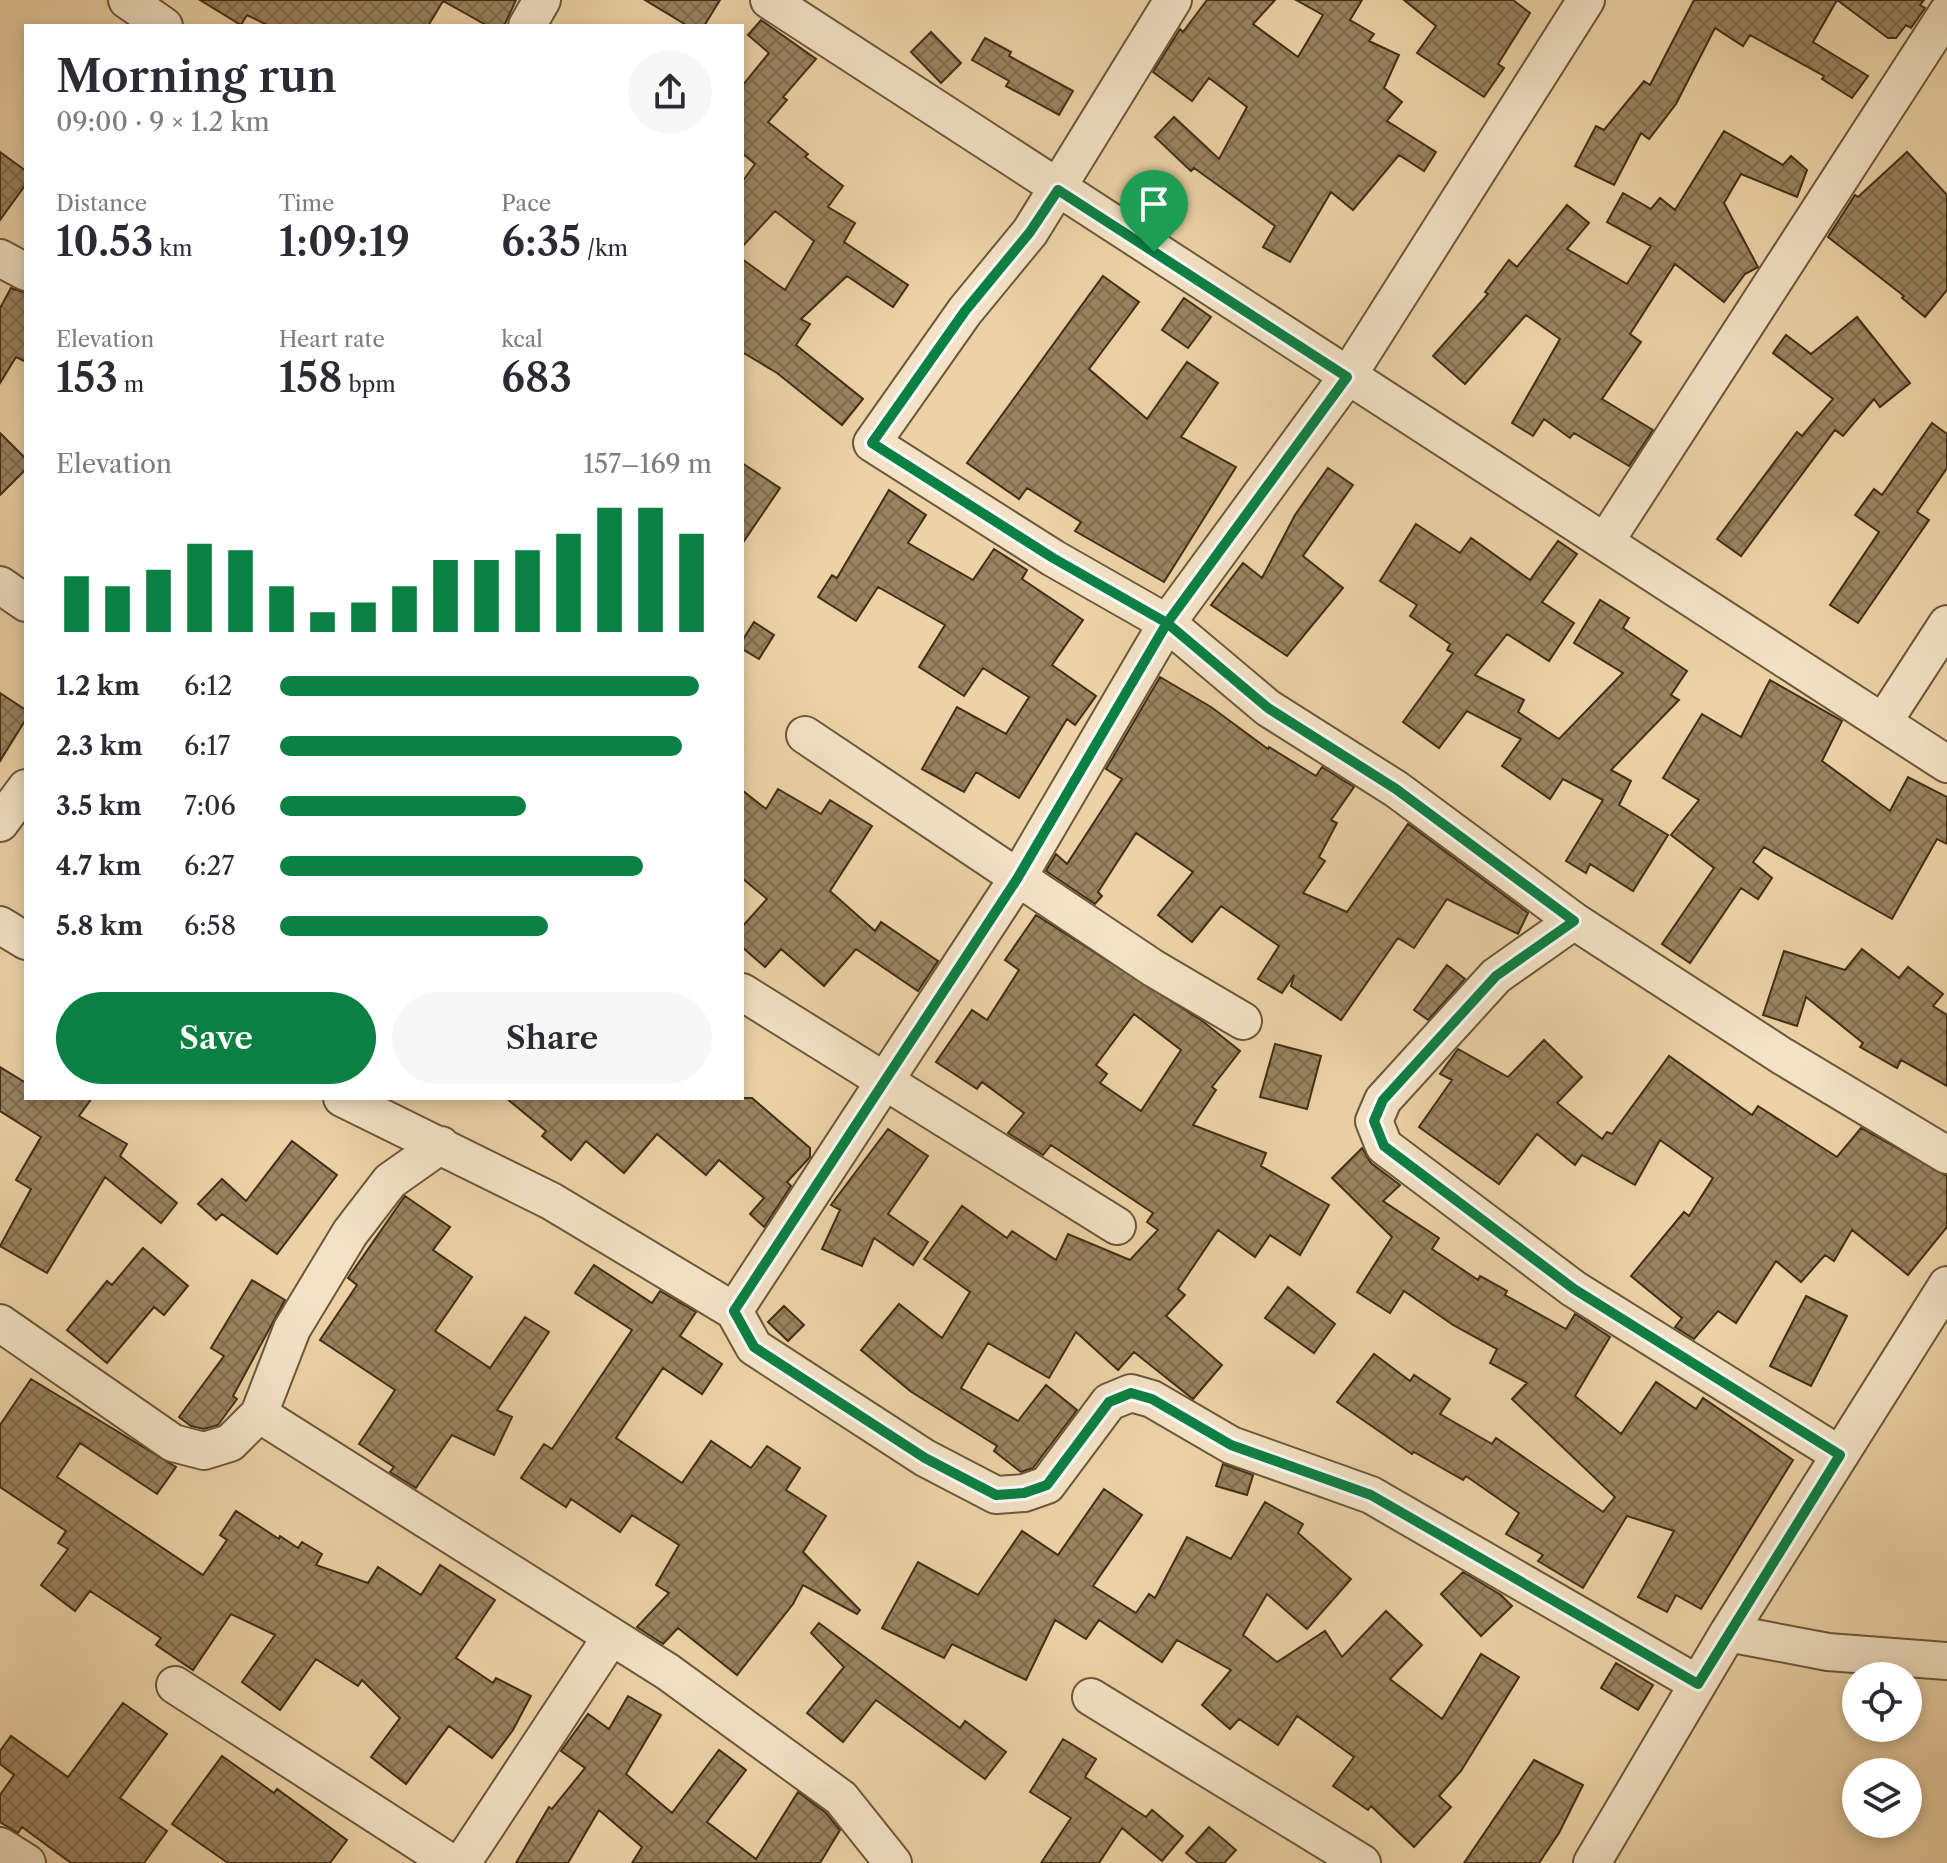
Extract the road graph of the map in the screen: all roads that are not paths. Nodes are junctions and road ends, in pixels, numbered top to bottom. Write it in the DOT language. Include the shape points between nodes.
graph roads {
  1 [pos="127,0"];
  2 [pos="542,0"];
  3 [pos="769,0"];
  4 [pos="1173,0"];
  5 [pos="1586,0"];
  6 [pos="1947,13"];
  7 [pos="161,24"];
  8 [pos="528,24"];
  9 [pos="1058,190"];
  10 [pos="0,258"];
  11 [pos="24,271"];
  12 [pos="1347,377"];
  13 [pos="1605,542"];
  14 [pos="0,585"];
  15 [pos="24,602"];
  16 [pos="1167,623"];
  17 [pos="1947,624"];
  18 [pos="1884,721"];
  19 [pos="805,735"];
  20 [pos="1947,764"];
  21 [pos="24,791"];
  22 [pos="0,823"];
  23 [pos="1017,879"];
  24 [pos="1574,921"];
  25 [pos="0,925"];
  26 [pos="24,940"];
  27 [pos="744,993"];
  28 [pos="1243,1021"];
  29 [pos="882,1083"];
  30 [pos="346,1100"];
  31 [pos="441,1145"];
  32 [pos="1947,1155"];
  33 [pos="1117,1226"];
  34 [pos="1947,1285"];
  35 [pos="734,1311"];
  36 [pos="0,1323"];
  37 [pos="259,1414"];
  38 [pos="1840,1455"];
  39 [pos="1728,1633"];
  40 [pos="611,1637"];
  41 [pos="1947,1661"];
  42 [pos="1698,1684"];
  43 [pos="175,1685"];
  44 [pos="1091,1697"];
  45 [pos="0,1846"];
  46 [pos="27,1863"];
  47 [pos="451,1863"];
  48 [pos="462,1863"];
  49 [pos="893,1863"];
  50 [pos="1362,1863"];
  51 [pos="1592,1863"];
  1 -- 7 [label="street"];
  2 -- 8 [label="street"];
  3 -- 9 [label="street"];
  4 -- 9 [label="street"];
  5 -- 12 [label="street"];
  6 -- 13 [label="street"];
  9 -- 12 [label="street"];
  9 -- 16 [label="street" via="872,443"];
  10 -- 11 [label="street"];
  12 -- 13 [label="street"];
  12 -- 16 [label="street"];
  13 -- 18 [label="street"];
  14 -- 15 [label="street"];
  16 -- 23 [label="street"];
  16 -- 24 [label="street" via="1268,708 1396,789"];
  17 -- 18 [label="street"];
  18 -- 20 [label="street"];
  19 -- 23 [label="street"];
  21 -- 22 [label="street"];
  23 -- 28 [label="street"];
  23 -- 29 [label="street"];
  24 -- 32 [label="street"];
  24 -- 38 [label="street" via="1496,976 1383,1100 1374,1121 1384,1146 1574,1289"];
  25 -- 26 [label="street"];
  27 -- 29 [label="street"];
  29 -- 33 [label="street"];
  29 -- 35 [label="street"];
  30 -- 31 [label="street"];
  31 -- 35 [label="street" via="551,1201"];
  31 -- 37 [label="street" via="390,1181 350,1233 292,1329"];
  34 -- 38 [label="street"];
  35 -- 42 [label="street" via="754,1347 925,1458 996,1495 1047,1485 1109,1402 1131,1393 1152,1399 1231,1445 1371,1495"];
  36 -- 37 [label="street" via="173,1443 204,1451 230,1443"];
  37 -- 40 [label="street"];
  38 -- 39 [label="street"];
  39 -- 41 [label="street" via="1828,1652"];
  39 -- 42 [label="street"];
  40 -- 48 [label="street"];
  40 -- 49 [label="street" via="668,1672 841,1798"];
  42 -- 51 [label="street"];
  43 -- 47 [label="street"];
  44 -- 50 [label="street"];
  45 -- 46 [label="street"];
}
